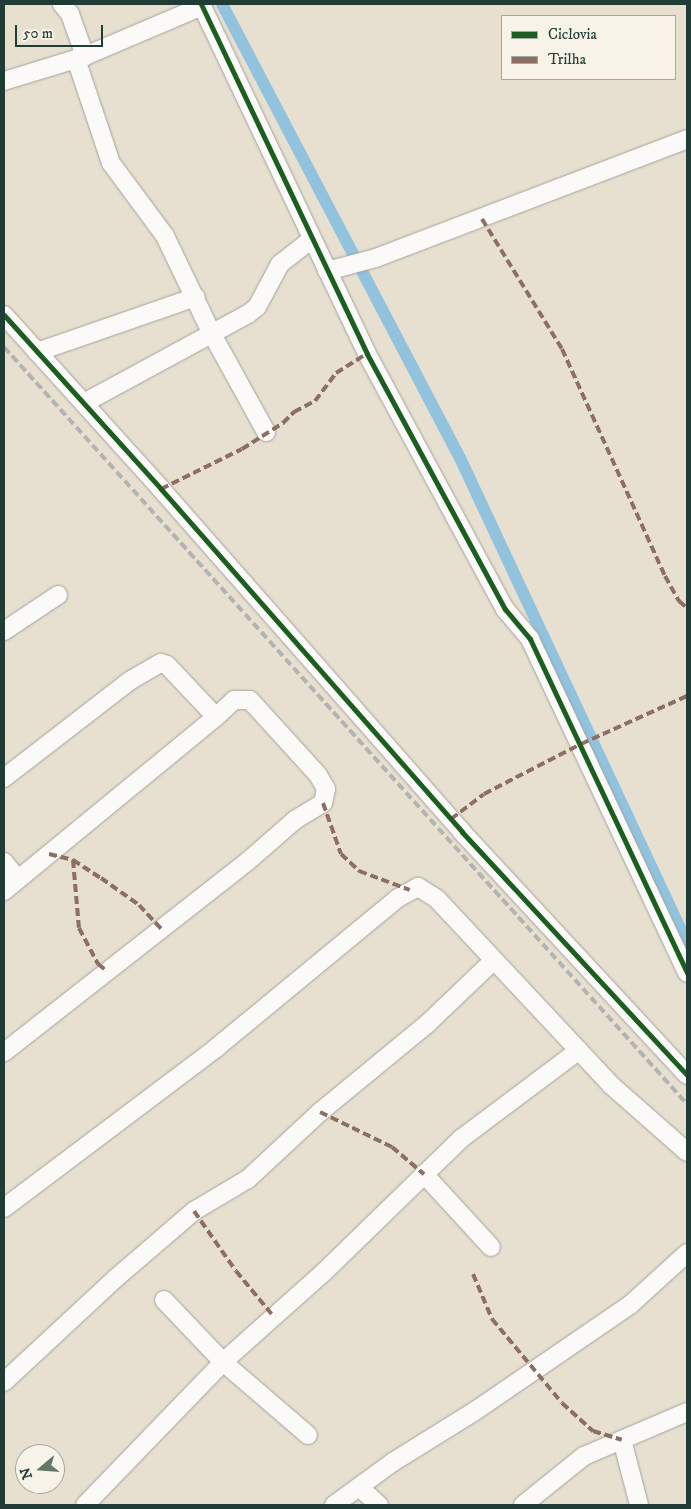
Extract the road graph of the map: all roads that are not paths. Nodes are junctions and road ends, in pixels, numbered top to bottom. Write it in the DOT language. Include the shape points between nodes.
graph roads {
  1 [pos="62,4"];
  2 [pos="201,5"];
  3 [pos="80,58"];
  4 [pos="4,81"];
  5 [pos="687,139"];
  6 [pos="311,240"];
  7 [pos="327,271"];
  8 [pos="196,297"];
  9 [pos="4,315"];
  10 [pos="212,334"];
  11 [pos="37,352"];
  12 [pos="84,403"];
  13 [pos="266,432"];
  14 [pos="58,595"];
  15 [pos="4,631"];
  16 [pos="216,716"];
  17 [pos="4,778"];
  18 [pos="4,862"];
  19 [pos="18,879"];
  20 [pos="4,891"];
  21 [pos="493,961"];
  22 [pos="687,973"];
  23 [pos="578,1050"];
  24 [pos="4,1052"];
  25 [pos="687,1075"];
  26 [pos="687,1152"];
  27 [pos="424,1174"];
  28 [pos="4,1208"];
  29 [pos="490,1247"];
  30 [pos="687,1253"];
  31 [pos="164,1300"];
  32 [pos="223,1362"];
  33 [pos="4,1382"];
  34 [pos="687,1412"];
  35 [pos="308,1435"];
  36 [pos="622,1440"];
  37 [pos="359,1487"];
  38 [pos="85,1505"];
  39 [pos="334,1505"];
  40 [pos="379,1505"];
  41 [pos="523,1505"];
  42 [pos="639,1505"];
  1 -- 3 [label="street" via="70,14"];
  2 -- 3 [label="street"];
  2 -- 6 [label="street"];
  3 -- 4 [label="street"];
  3 -- 8 [label="street" via="111,163 165,236"];
  5 -- 7 [label="street" via="385,254"];
  6 -- 7 [label="street"];
  6 -- 10 [label="street" via="275,270 257,307"];
  7 -- 22 [label="street" via="367,354 505,609 530,639"];
  8 -- 10 [label="street"];
  8 -- 11 [label="street" via="71,343"];
  9 -- 11 [label="street"];
  10 -- 12 [label="street"];
  10 -- 13 [label="street"];
  11 -- 12 [label="street"];
  12 -- 25 [label="street" via="420,785"];
  14 -- 15 [label="street"];
  16 -- 17 [label="street" via="167,665 158,664 131,680"];
  16 -- 19 [label="street"];
  16 -- 24 [label="street" via="234,700 250,700 318,775 326,789 323,803 295,820 248,861"];
  18 -- 19 [label="street"];
  19 -- 20 [label="street"];
  21 -- 23 [label="street"];
  21 -- 28 [label="street" via="428,890 422,887 410,890 255,1018"];
  21 -- 33 [label="street" via="427,1024 320,1112 248,1179 194,1211 116,1278"];
  23 -- 26 [label="street" via="612,1086"];
  23 -- 27 [label="street" via="486,1118"];
  27 -- 29 [label="street"];
  27 -- 32 [label="street" via="323,1273"];
  30 -- 37 [label="street" via="631,1304"];
  31 -- 32 [label="street"];
  32 -- 35 [label="street"];
  32 -- 38 [label="street"];
  34 -- 36 [label="street"];
  36 -- 41 [label="street" via="584,1456"];
  36 -- 42 [label="street"];
  37 -- 39 [label="street"];
  37 -- 40 [label="street"];
}
